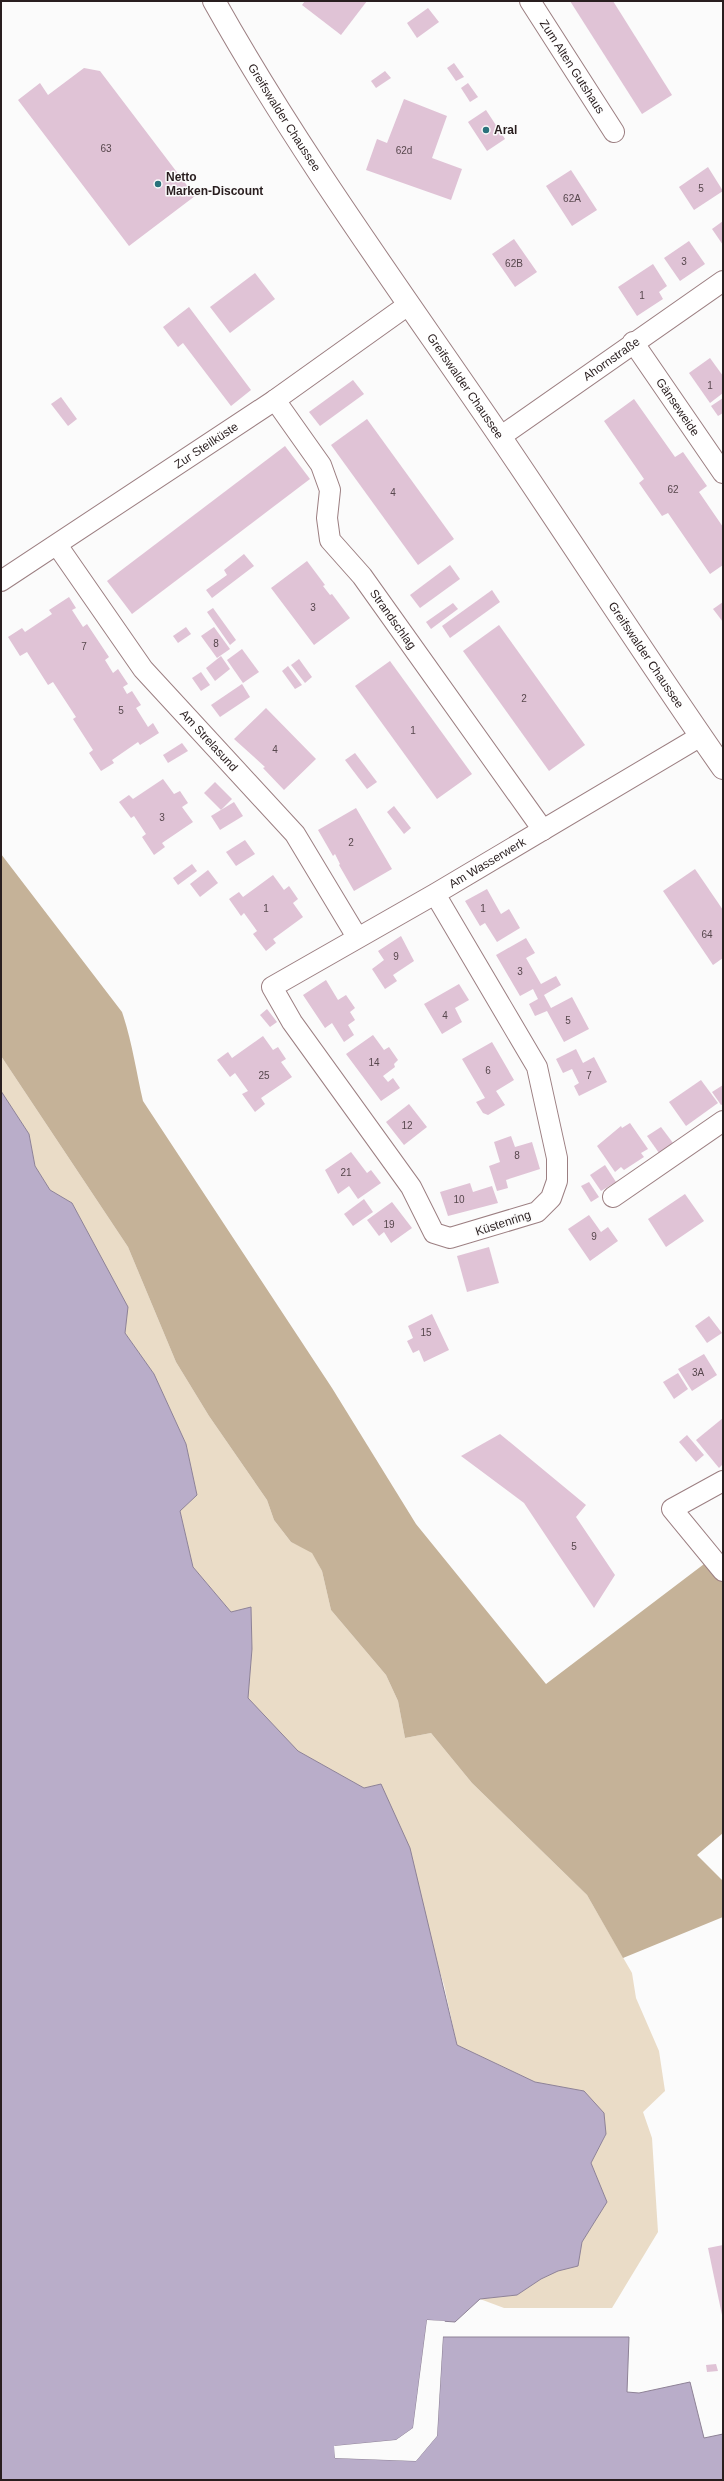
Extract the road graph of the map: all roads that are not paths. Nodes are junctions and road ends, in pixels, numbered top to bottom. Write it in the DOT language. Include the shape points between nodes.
graph roads {
  1 [pos="214,1"];
  2 [pos="530,1"];
  3 [pos="614,132"];
  4 [pos="723,281"];
  5 [pos="408,305"];
  6 [pos="633,342"];
  7 [pos="275,400"];
  8 [pos="500,437"];
  9 [pos="723,473"];
  10 [pos="58,544"];
  11 [pos="1,581"];
  12 [pos="701,736"];
  13 [pos="723,768"];
  14 [pos="543,830"];
  15 [pos="435,894"];
  16 [pos="357,938"];
  17 [pos="272,987"];
  18 [pos="723,1121"];
  19 [pos="612,1197"];
  20 [pos="723,1481"];
  21 [pos="723,1571"];
  1 -- 5 [label="main road, Greifswalder Chaussee" via="255,74"];
  2 -- 3 [label="street, Zum Alten Gutshaus"];
  4 -- 6 [label="street, Ahornstraße"];
  5 -- 7 [label="street, Zur Steilküste"];
  5 -- 8 [label="main road, Greifswalder Chaussee"];
  6 -- 8 [label="street, Ahornstraße"];
  6 -- 9 [label="street, Gänseweide"];
  7 -- 10 [label="street, Zur Steilküste"];
  7 -- 14 [label="street, Strandschlag" via="321,465 330,490 327,518 330,540 362,576"];
  8 -- 12 [label="main road, Greifswalder Chaussee"];
  10 -- 11 [label="street, Zur Steilküste"];
  10 -- 16 [label="street, Am Strelasund" via="143,669 295,834"];
  12 -- 13 [label="main road, Greifswalder Chaussee"];
  12 -- 14 [label="street, Am Wasserwerk"];
  14 -- 15 [label="street, Am Wasserwerk"];
  15 -- 16 [label="street, Am Wasserwerk"];
  15 -- 17 [label="street, Küstenring" via="536,1068 557,1158 557,1181 552,1198 537,1212 450,1238 434,1233 411,1187 292,1022"];
  16 -- 17 [label="street, Am Wasserwerk"];
  18 -- 19 [label="street"];
  20 -- 21 [label="street" via="672,1509"];
}
